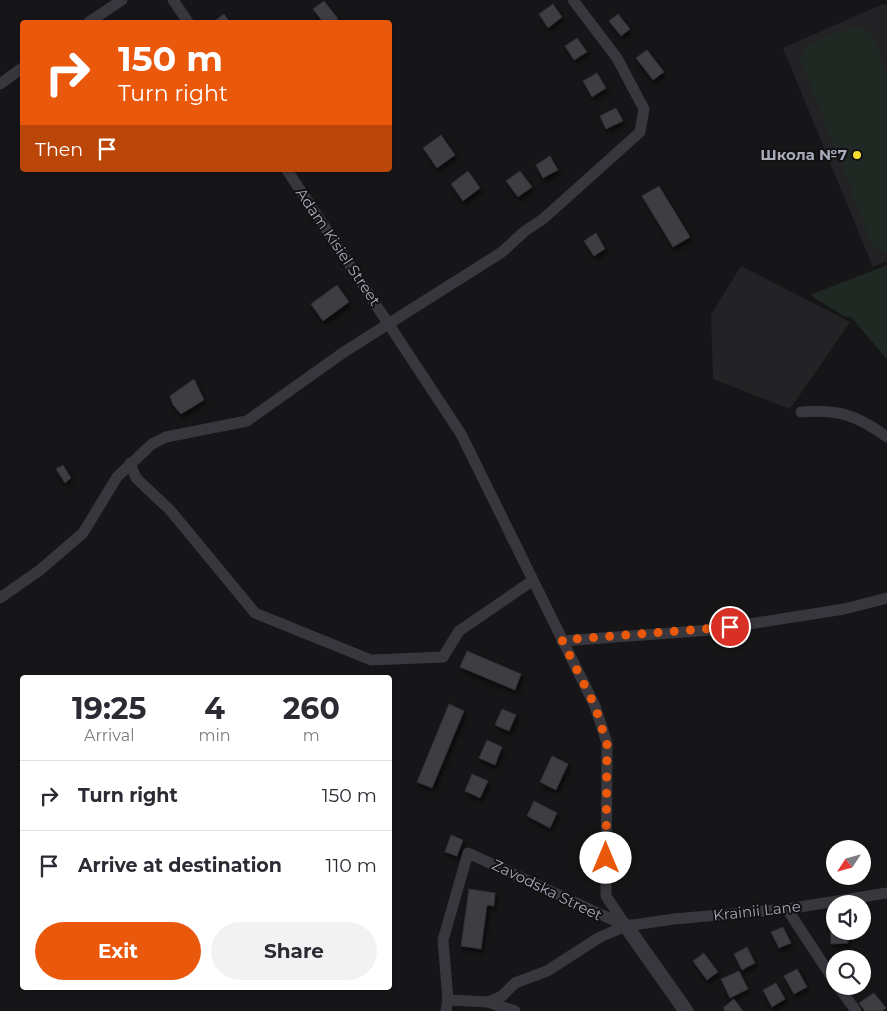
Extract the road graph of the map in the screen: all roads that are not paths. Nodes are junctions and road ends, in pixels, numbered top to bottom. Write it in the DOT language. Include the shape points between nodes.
graph roads {
  1 [pos="122,0"];
  2 [pos="173,0"];
  3 [pos="573,0"];
  4 [pos="92,20"];
  5 [pos="187,20"];
  6 [pos="20,69"];
  7 [pos="0,84"];
  8 [pos="288,172"];
  9 [pos="390,324"];
  10 [pos="801,412"];
  11 [pos="887,436"];
  12 [pos="130,463"];
  13 [pos="530,578"];
  14 [pos="0,598"];
  15 [pos="887,598"];
  16 [pos="562,640"];
  17 [pos="887,893"];
  18 [pos="787,909"];
  19 [pos="626,926"];
  20 [pos="826,968"];
  21 [pos="844,995"];
  22 [pos="488,1002"];
  23 [pos="447,1006"];
  24 [pos="515,1011"];
  25 [pos="686,1011"];
  26 [pos="856,1011"];
  1 -- 4 [label="street"];
  2 -- 5 [label="street"];
  3 -- 9 [label="street" via="617,58 644,109 640,132 502,252"];
  6 -- 7 [label="street"];
  8 -- 9 [label="street, Adam Kisiel Street"];
  9 -- 12 [label="street" via="344,352 247,421 166,437 152,444"];
  9 -- 13 [label="street, Adam Kisiel Street" via="461,434"];
  10 -- 11 [label="street" via="821,410 853,416"];
  12 -- 13 [label="street" via="136,478 170,510 255,613 372,660 443,657 459,631"];
  12 -- 14 [label="street" via="117,477 83,533 40,570"];
  13 -- 16 [label="street, Zavodska Street"];
  15 -- 16 [label="street" via="844,609 711,630"];
  16 -- 19 [label="street, Zavodska Street" via="595,706 607,744 606,896"];
  17 -- 18 [label="street, Krainii Lane"];
  18 -- 19 [label="street, Krainii Lane"];
  18 -- 20 [label="street"];
  19 -- 22 [label="street, Krainii Lane" via="600,937 547,971 515,983 502,996"];
  19 -- 23 [label="street, Zavodska Street" via="468,853 443,940"];
  19 -- 25 [label="street, Zavodska Street"];
  21 -- 26 [label="street"];
  22 -- 23 [label="street"];
  22 -- 24 [label="street"];
}
